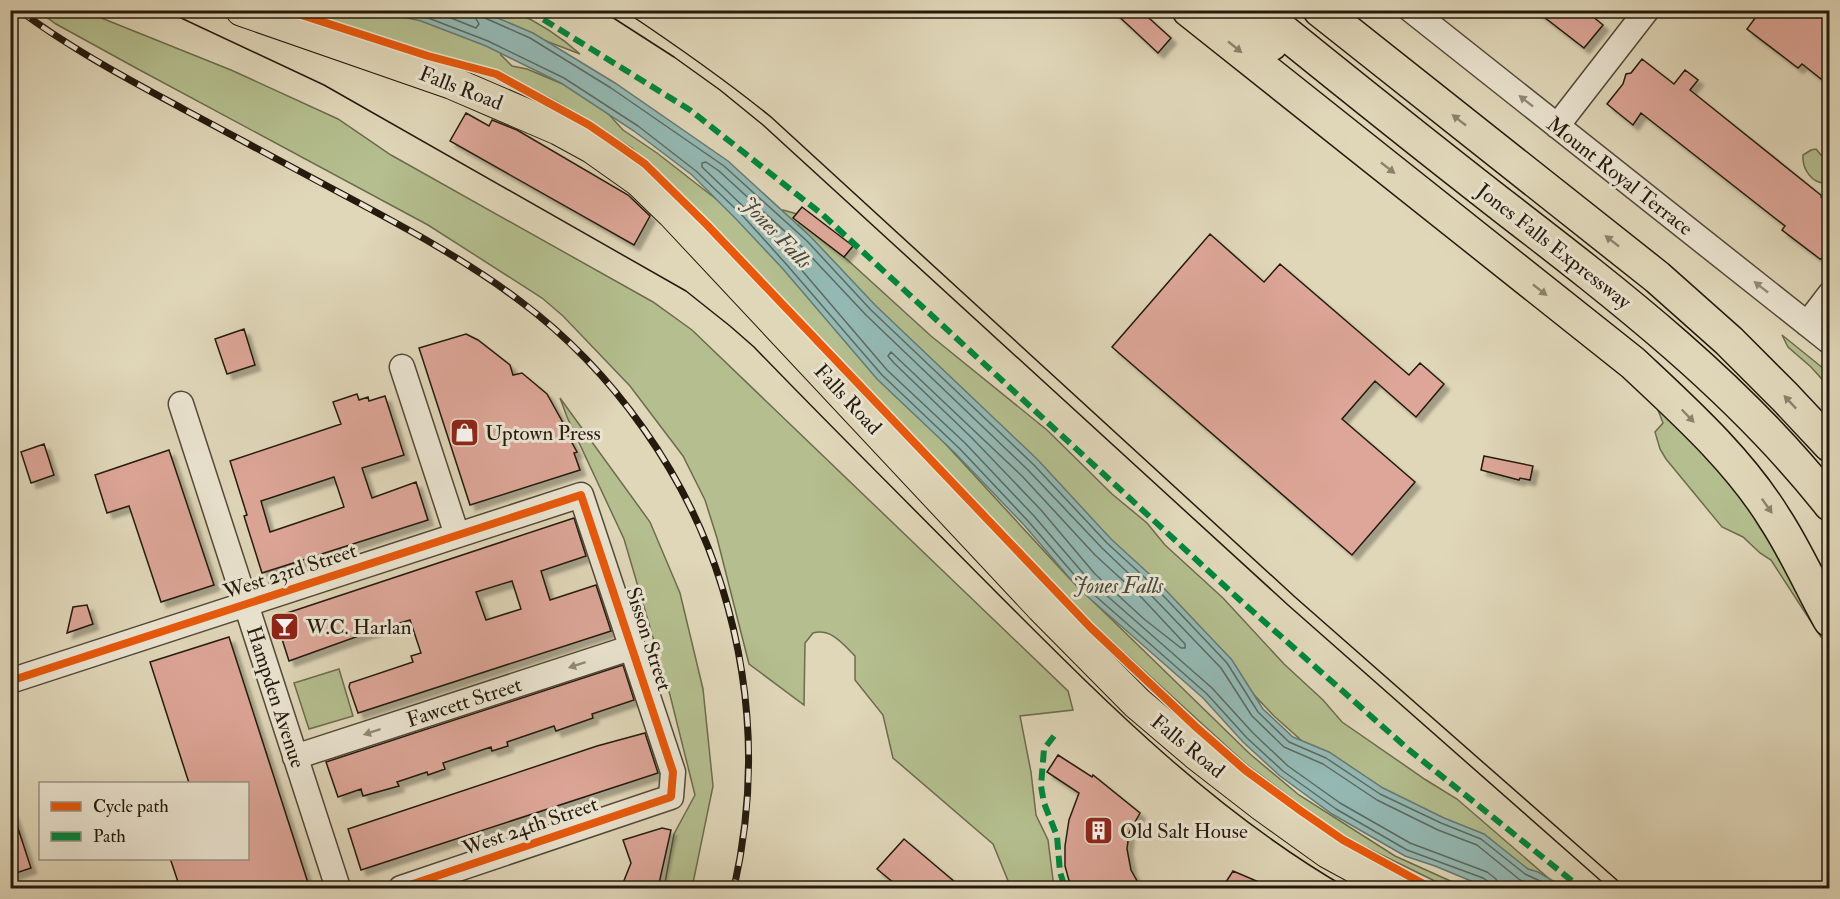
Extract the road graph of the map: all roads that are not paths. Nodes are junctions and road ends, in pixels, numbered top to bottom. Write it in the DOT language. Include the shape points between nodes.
graph roads {
  1 [pos="242,10"];
  2 [pos="1189,10"];
  3 [pos="1227,10"];
  4 [pos="1257,10"];
  5 [pos="1320,10"];
  6 [pos="1411,10"];
  7 [pos="1647,10"];
  8 [pos="1379,110"];
  9 [pos="1557,126"];
  10 [pos="1658,277"];
  11 [pos="1830,294"];
  12 [pos="1807,324"];
  13 [pos="1830,342"];
  14 [pos="402,367"];
  15 [pos="181,404"];
  16 [pos="1830,412"];
  17 [pos="1830,445"];
  18 [pos="581,495"];
  19 [pos="1830,504"];
  20 [pos="457,535"];
  21 [pos="1788,541"];
  22 [pos="1830,603"];
  23 [pos="246,604"];
  24 [pos="1830,620"];
  25 [pos="633,647"];
  26 [pos="10,681"];
  27 [pos="295,757"];
  28 [pos="671,797"];
  29 [pos="456,881"];
  30 [pos="338,888"];
  31 [pos="401,888"];
  32 [pos="1394,888"];
  1 -- 32 [label="main road, Falls Road" via="510,107 592,147 640,181 1137,703 1264,806 1328,852"];
  2 -- 21 [label="highway, one-way" via="1633,363 1742,473"];
  3 -- 8 [label="highway" via="1287,57"];
  4 -- 8 [label="highway, Jones Falls Expressway"];
  10 -- 5 [label="highway, Jones Falls Expressway, one-way"];
  9 -- 6 [label="street, Mount Royal Terrace, one-way"];
  7 -- 9 [label="street"];
  8 -- 19 [label="highway, Jones Falls Expressway" via="1630,305 1751,415"];
  12 -- 9 [label="street, Mount Royal Terrace, one-way"];
  10 -- 16 [label="highway" via="1772,356"];
  17 -- 10 [label="highway, Jones Falls Expressway, one-way" via="1729,341"];
  11 -- 12 [label="street"];
  12 -- 13 [label="street, Mount Royal Terrace"];
  14 -- 20 [label="street"];
  15 -- 23 [label="street, Hampden Avenue"];
  18 -- 20 [label="street, West 23rd Street"];
  18 -- 25 [label="street, Sisson Street"];
  20 -- 23 [label="street, West 23rd Street"];
  21 -- 22 [label="highway"];
  21 -- 24 [label="highway"];
  23 -- 26 [label="street, West 23rd Street"];
  23 -- 27 [label="street, Hampden Avenue"];
  25 -- 27 [label="street, Fawcett Street, one-way"];
  25 -- 28 [label="street, Sisson Street" via="673,772"];
  27 -- 30 [label="street, Hampden Avenue"];
  28 -- 29 [label="street, West 24th Street"];
  29 -- 31 [label="street, West 24th Street"];
}
